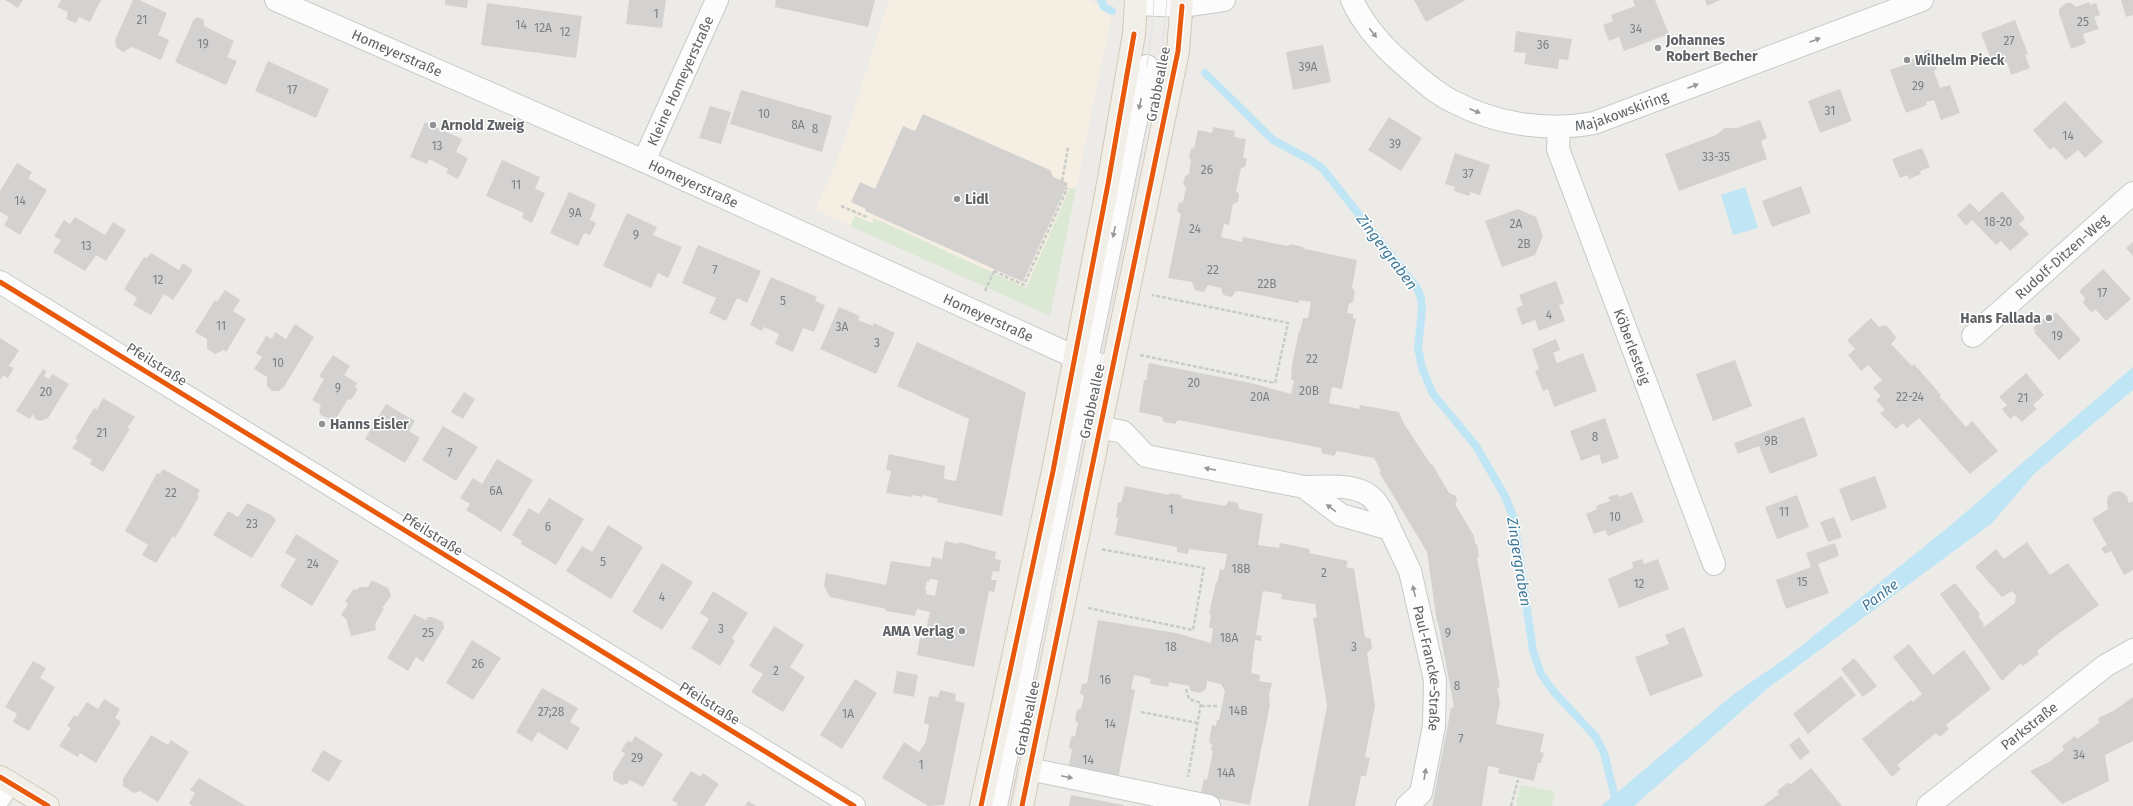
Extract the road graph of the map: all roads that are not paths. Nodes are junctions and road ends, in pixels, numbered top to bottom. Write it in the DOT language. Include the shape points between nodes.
graph roads {
  1 [pos="276,0"];
  2 [pos="717,0"];
  3 [pos="1224,0"];
  4 [pos="1352,0"];
  5 [pos="1922,0"];
  6 [pos="1136,2"];
  7 [pos="1182,3"];
  8 [pos="1147,66"];
  9 [pos="1559,128"];
  10 [pos="644,161"];
  11 [pos="2133,193"];
  12 [pos="0,282"];
  13 [pos="1974,336"];
  14 [pos="1081,359"];
  15 [pos="1111,368"];
  16 [pos="1099,427"];
  17 [pos="1714,564"];
  18 [pos="2133,650"];
  19 [pos="1029,769"];
  20 [pos="3,785"];
  21 [pos="48,806"];
  22 [pos="854,806"];
  23 [pos="981,806"];
  24 [pos="996,806"];
  25 [pos="1022,806"];
  26 [pos="1209,806"];
  27 [pos="1407,806"];
  28 [pos="1928,806"];
  1 -- 10 [label="street, Homeyerstraße"];
  2 -- 10 [label="street, Kleine Homeyerstraße"];
  3 -- 7 [label="street"];
  4 -- 9 [label="street, Majakowskiring, one-way" via="1364,23 1385,48 1425,83 1451,101 1486,116 1540,127"];
  9 -- 5 [label="street, Majakowskiring, one-way" via="1594,123"];
  6 -- 7 [label="street"];
  6 -- 14 [label="main road, Grabbeallee" via="1134,34"];
  7 -- 15 [label="main road, Grabbeallee" via="1178,51"];
  8 -- 14 [label="street, one-way"];
  9 -- 17 [label="street, Köberlesteig" via="1558,149"];
  10 -- 14 [label="street, Homeyerstraße"];
  11 -- 13 [label="street, Rudolf-Ditzen-Weg"];
  12 -- 22 [label="street, Pfeilstraße"];
  14 -- 15 [label="street, Homeyerstraße"];
  14 -- 23 [label="main road, Grabbeallee" via="1053,471"];
  14 -- 24 [label="street"];
  15 -- 16 [label="main road, Grabbeallee"];
  16 -- 19 [label="main road, Grabbeallee"];
  27 -- 16 [label="street, Paul-Francke-Straße, one-way" via="1421,793 1434,726 1435,680 1410,571 1390,529 1341,515 1304,487 1146,456 1122,432"];
  18 -- 28 [label="street, Parkstraße" via="2105,666"];
  19 -- 25 [label="main road, Grabbeallee"];
  19 -- 26 [label="street, one-way"];
  20 -- 21 [label="main road"];
}
